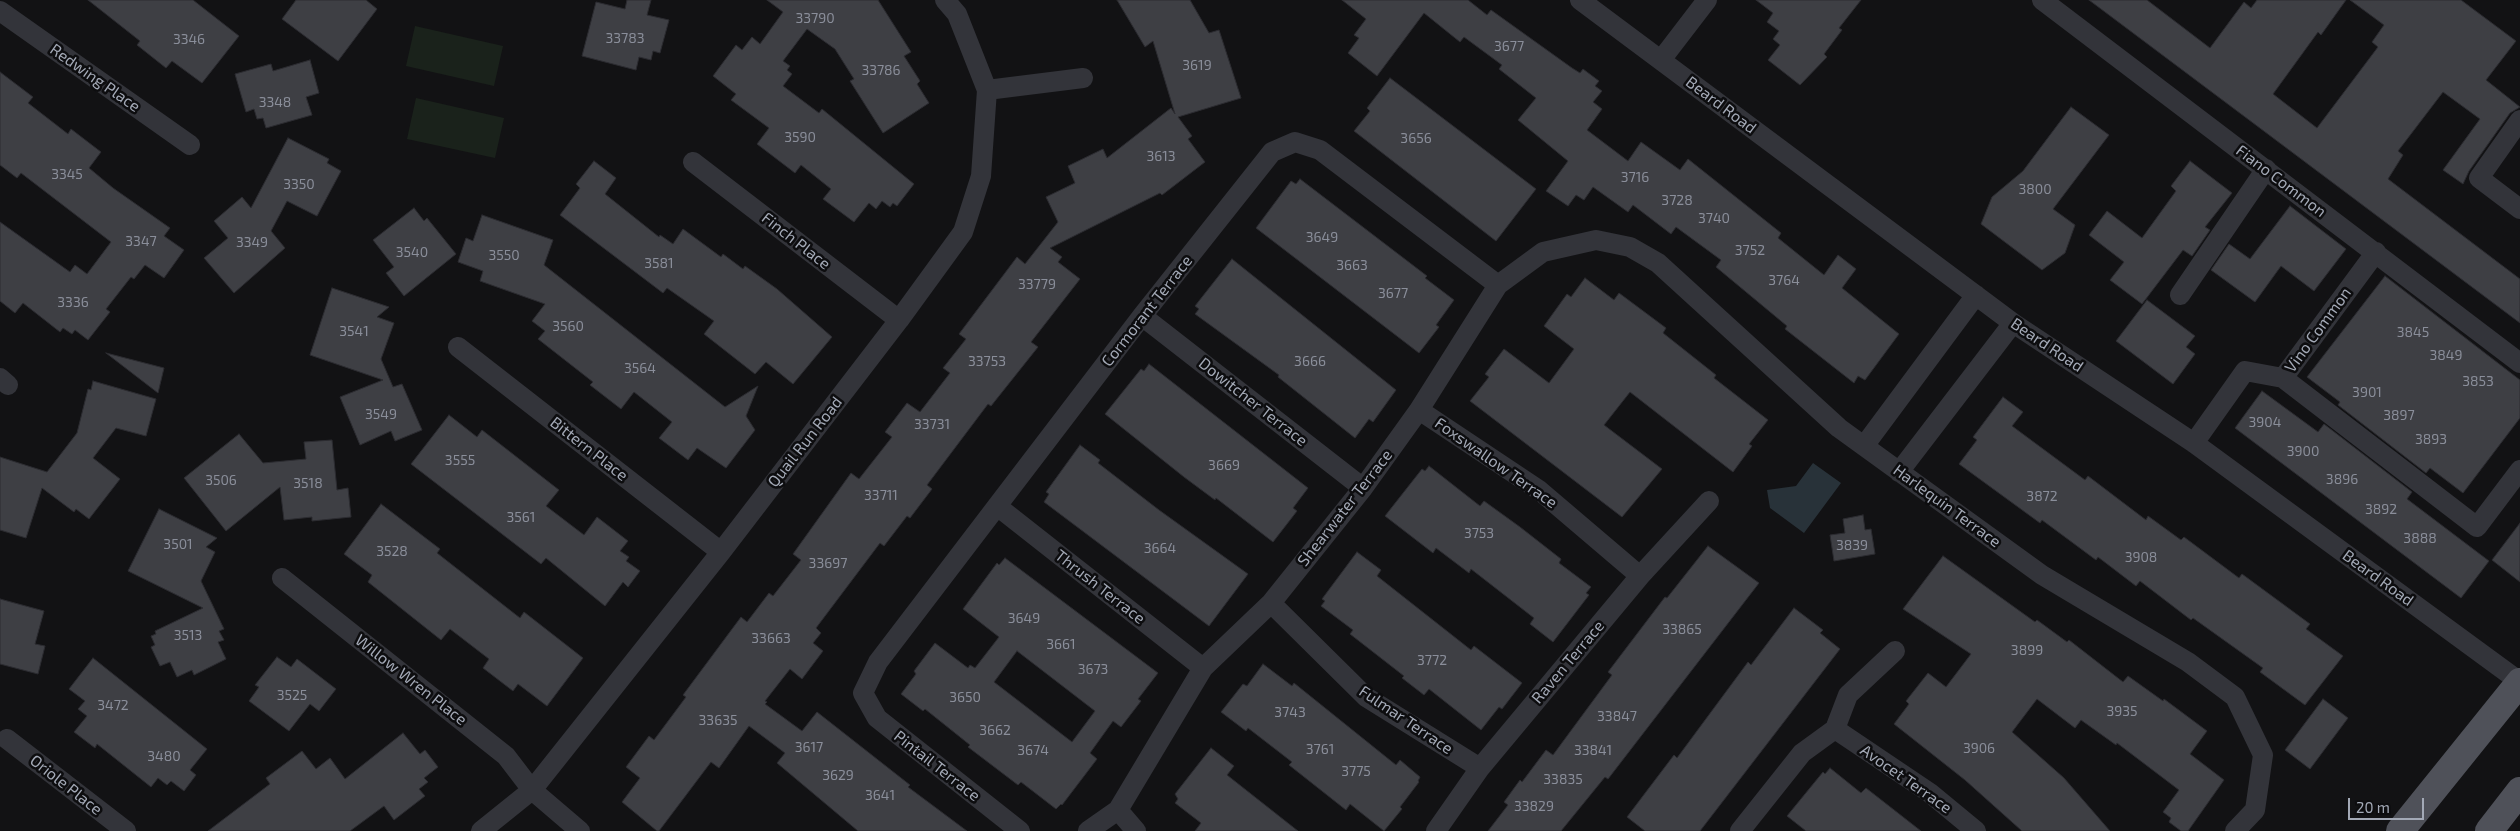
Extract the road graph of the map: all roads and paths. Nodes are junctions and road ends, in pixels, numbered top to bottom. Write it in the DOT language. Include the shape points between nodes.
graph roads {
  1 [pos="945,0"];
  2 [pos="1580,0"];
  3 [pos="1707,0"];
  4 [pos="2042,0"];
  5 [pos="0,10"];
  6 [pos="1661,60"];
  7 [pos="1083,78"];
  8 [pos="988,90"];
  9 [pos="2520,120"];
  10 [pos="190,145"];
  11 [pos="694,162"];
  12 [pos="2266,169"];
  13 [pos="2520,209"];
  14 [pos="1630,247"];
  15 [pos="2376,252"];
  16 [pos="1498,285"];
  17 [pos="1976,295"];
  18 [pos="2180,295"];
  19 [pos="1142,316"];
  20 [pos="899,320"];
  21 [pos="2013,323"];
  22 [pos="458,347"];
  23 [pos="2520,363"];
  24 [pos="2283,378"];
  25 [pos="1419,410"];
  26 [pos="2194,443"];
  27 [pos="1864,446"];
  28 [pos="2520,470"];
  29 [pos="1899,472"];
  30 [pos="1363,488"];
  31 [pos="1709,501"];
  32 [pos="998,506"];
  33 [pos="721,552"];
  34 [pos="1640,576"];
  35 [pos="282,578"];
  36 [pos="1271,603"];
  37 [pos="1895,651"];
  38 [pos="1202,668"];
  39 [pos="2520,682"];
  40 [pos="863,693"];
  41 [pos="1835,730"];
  42 [pos="7,739"];
  43 [pos="1480,768"];
  44 [pos="532,790"];
  45 [pos="2520,791"];
  46 [pos="1118,810"];
  47 [pos="126,831"];
  48 [pos="480,831"];
  49 [pos="580,831"];
  50 [pos="1020,831"];
  51 [pos="1088,831"];
  52 [pos="1136,831"];
  53 [pos="1436,831"];
  54 [pos="1740,831"];
  55 [pos="1976,831"];
  56 [pos="2235,831"];
  57 [pos="2400,831"];
  58 [pos="2489,831"];
  1 -- 8 [label="street, Quail Run Road" via="957,14"];
  2 -- 6 [label="street, Beard Road"];
  3 -- 6 [label="street"];
  4 -- 12 [label="street, Fiano Common"];
  5 -- 10 [label="street, Redwing Place"];
  6 -- 17 [label="street, Beard Road"];
  7 -- 8 [label="street"];
  8 -- 20 [label="street, Quail Run Road" via="981,176 963,232"];
  9 -- 13 [label="street" via="2478,178"];
  11 -- 20 [label="street, Finch Place"];
  12 -- 15 [label="street, Fiano Common"];
  12 -- 18 [label="street"];
  14 -- 16 [label="street, Shearwater Terrace" via="1596,240 1543,252"];
  14 -- 27 [label="street, Harlequin Terrace" via="1658,263 1839,428"];
  15 -- 23 [label="street, Fiano Common"];
  15 -- 24 [label="street, Vino Common"];
  16 -- 19 [label="street, Cormorant Terrace" via="1320,150 1295,142 1272,152"];
  16 -- 25 [label="street, Shearwater Terrace"];
  17 -- 21 [label="street, Beard Road"];
  17 -- 27 [label="street"];
  19 -- 30 [label="street, Dowitcher Terrace"];
  19 -- 32 [label="street, Cormorant Terrace"];
  20 -- 33 [label="street, Quail Run Road"];
  21 -- 26 [label="street, Beard Road"];
  21 -- 29 [label="street"];
  22 -- 33 [label="street, Bittern Place"];
  24 -- 26 [label="street, Vino Common" via="2245,370"];
  24 -- 28 [label="street" via="2477,527"];
  25 -- 30 [label="street, Shearwater Terrace"];
  25 -- 34 [label="street, Foxswallow Terrace" via="1540,490"];
  26 -- 39 [label="street, Beard Road"];
  27 -- 29 [label="street, Harlequin Terrace"];
  29 -- 56 [label="street, Harlequin Terrace" via="2042,575 2188,662 2235,697 2263,755 2255,810"];
  30 -- 36 [label="street, Shearwater Terrace"];
  31 -- 34 [label="street, Raven Terrace"];
  32 -- 38 [label="street, Thrush Terrace"];
  32 -- 40 [label="street, Cormorant Terrace" via="878,662"];
  33 -- 44 [label="street, Quail Run Road"];
  34 -- 43 [label="street, Raven Terrace"];
  35 -- 44 [label="street, Willow Wren Place" via="506,756"];
  36 -- 38 [label="street, Shearwater Terrace"];
  36 -- 43 [label="street, Fulmar Terrace" via="1366,697"];
  37 -- 41 [label="street" via="1848,695"];
  38 -- 46 [label="street, Shearwater Terrace"];
  39 -- 57 [label="main road"];
  40 -- 50 [label="street, Pintail Terrace" via="877,718"];
  41 -- 54 [label="street" via="1802,753"];
  41 -- 55 [label="street, Avocet Terrace" via="1930,793"];
  42 -- 47 [label="street, Oriole Place"];
  43 -- 53 [label="street, Raven Terrace"];
  44 -- 48 [label="street, Quail Run Road"];
  44 -- 49 [label="street"];
  45 -- 58 [label="main road"];
  46 -- 51 [label="street, Shearwater Terrace"];
  46 -- 52 [label="street"];
}
